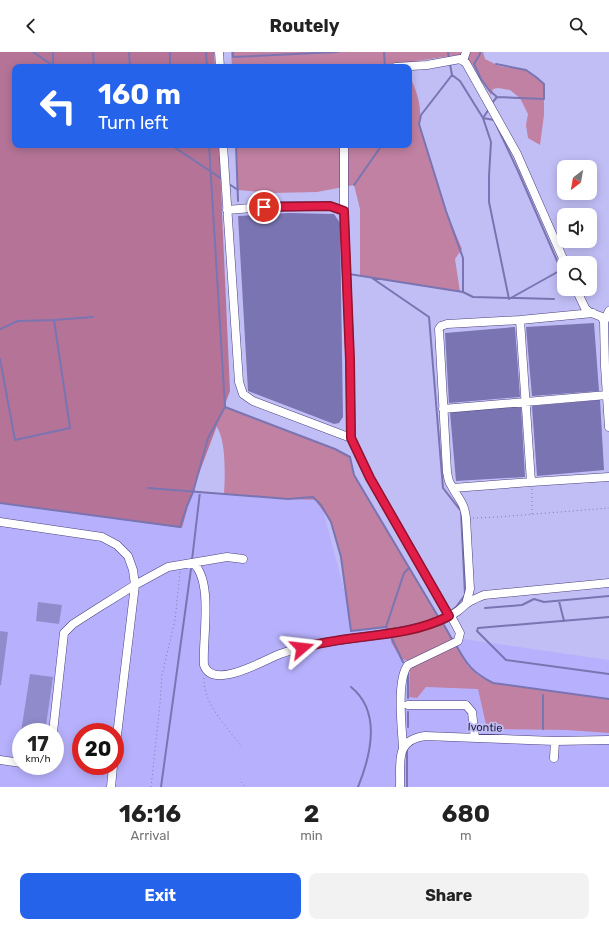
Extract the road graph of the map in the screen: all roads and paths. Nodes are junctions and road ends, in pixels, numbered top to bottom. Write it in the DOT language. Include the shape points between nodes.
graph roads {
  1 [pos="219,52"];
  2 [pos="466,52"];
  3 [pos="463,61"];
  4 [pos="220,64"];
  5 [pos="412,66"];
  6 [pos="224,148"];
  7 [pos="344,148"];
  8 [pos="227,210"];
  9 [pos="344,211"];
  10 [pos="562,256"];
  11 [pos="579,296"];
  12 [pos="609,311"];
  13 [pos="593,313"];
  14 [pos="520,320"];
  15 [pos="604,322"];
  16 [pos="607,395"];
  17 [pos="526,402"];
  18 [pos="443,409"];
  19 [pos="609,426"];
  20 [pos="351,438"];
  21 [pos="609,477"];
  22 [pos="531,482"];
  23 [pos="453,488"];
  24 [pos="609,508"];
  25 [pos="532,514"];
  26 [pos="466,518"];
  27 [pos="0,522"];
  28 [pos="243,559"];
  29 [pos="193,563"];
  30 [pos="181,564"];
  31 [pos="609,584"];
  32 [pos="135,585"];
  33 [pos="466,604"];
  34 [pos="450,616"];
  35 [pos="204,665"];
  36 [pos="408,704"];
  37 [pos="54,723"];
  38 [pos="118,723"];
  39 [pos="475,738"];
  40 [pos="609,740"];
  41 [pos="555,741"];
  42 [pos="242,747"];
  43 [pos="403,748"];
  44 [pos="554,758"];
  45 [pos="0,760"];
  46 [pos="12,762"];
  47 [pos="112,775"];
  48 [pos="241,782"];
  49 [pos="111,787"];
  50 [pos="151,787"];
  51 [pos="246,787"];
  52 [pos="400,787"];
  1 -- 4 [label="street"];
  2 -- 3 [label="street"];
  3 -- 5 [label="street"];
  3 -- 10 [label="street" via="517,154"];
  6 -- 8 [label="street"];
  7 -- 9 [label="street"];
  8 -- 9 [label="street" via="276,206 330,206"];
  8 -- 20 [label="street" via="239,382 243,394 253,401"];
  9 -- 20 [label="street"];
  11 -- 13 [label="street" via="585,308"];
  12 -- 15 [label="street"];
  13 -- 14 [label="street"];
  13 -- 15 [label="street" via="602,317"];
  14 -- 17 [label="street"];
  14 -- 18 [label="street" via="441,326 438,334"];
  15 -- 16 [label="street"];
  16 -- 17 [label="street"];
  16 -- 19 [label="street"];
  17 -- 18 [label="street"];
  17 -- 22 [label="street"];
  18 -- 23 [label="street" via="447,472"];
  20 -- 34 [label="street" via="370,478"];
  21 -- 22 [label="street"];
  22 -- 23 [label="street"];
  22 -- 25 [label="path"];
  23 -- 26 [label="street" via="462,500"];
  24 -- 25 [label="path"];
  25 -- 26 [label="path"];
  26 -- 33 [label="street" via="470,589"];
  27 -- 32 [label="street" via="102,537 117,545 128,556"];
  28 -- 29 [label="street" via="227,557"];
  29 -- 30 [label="street"];
  29 -- 35 [label="street" via="200,574 206,607"];
  30 -- 32 [label="street" via="168,567"];
  30 -- 50 [label="path" via="175,620 162,675"];
  31 -- 33 [label="street" via="498,593 484,595"];
  32 -- 37 [label="street" via="73,624 64,633"];
  32 -- 38 [label="street"];
  33 -- 34 [label="street"];
  34 -- 35 [label="street" via="402,632 319,643 281,654 228,675 211,674"];
  34 -- 43 [label="street" via="460,633 458,641 408,665 404,670 401,697"];
  35 -- 42 [label="path" via="207,697 214,711"];
  36 -- 39 [label="street" via="466,705 472,712"];
  39 -- 41 [label="street, Ivontie"];
  39 -- 43 [label="street, Ivontie" via="416,737 408,741"];
  40 -- 41 [label="street, Ivontie"];
  41 -- 44 [label="street"];
  43 -- 52 [label="street"];
  45 -- 46 [label="street"];
  47 -- 49 [label="street"];
  48 -- 51 [label="path"];
}
